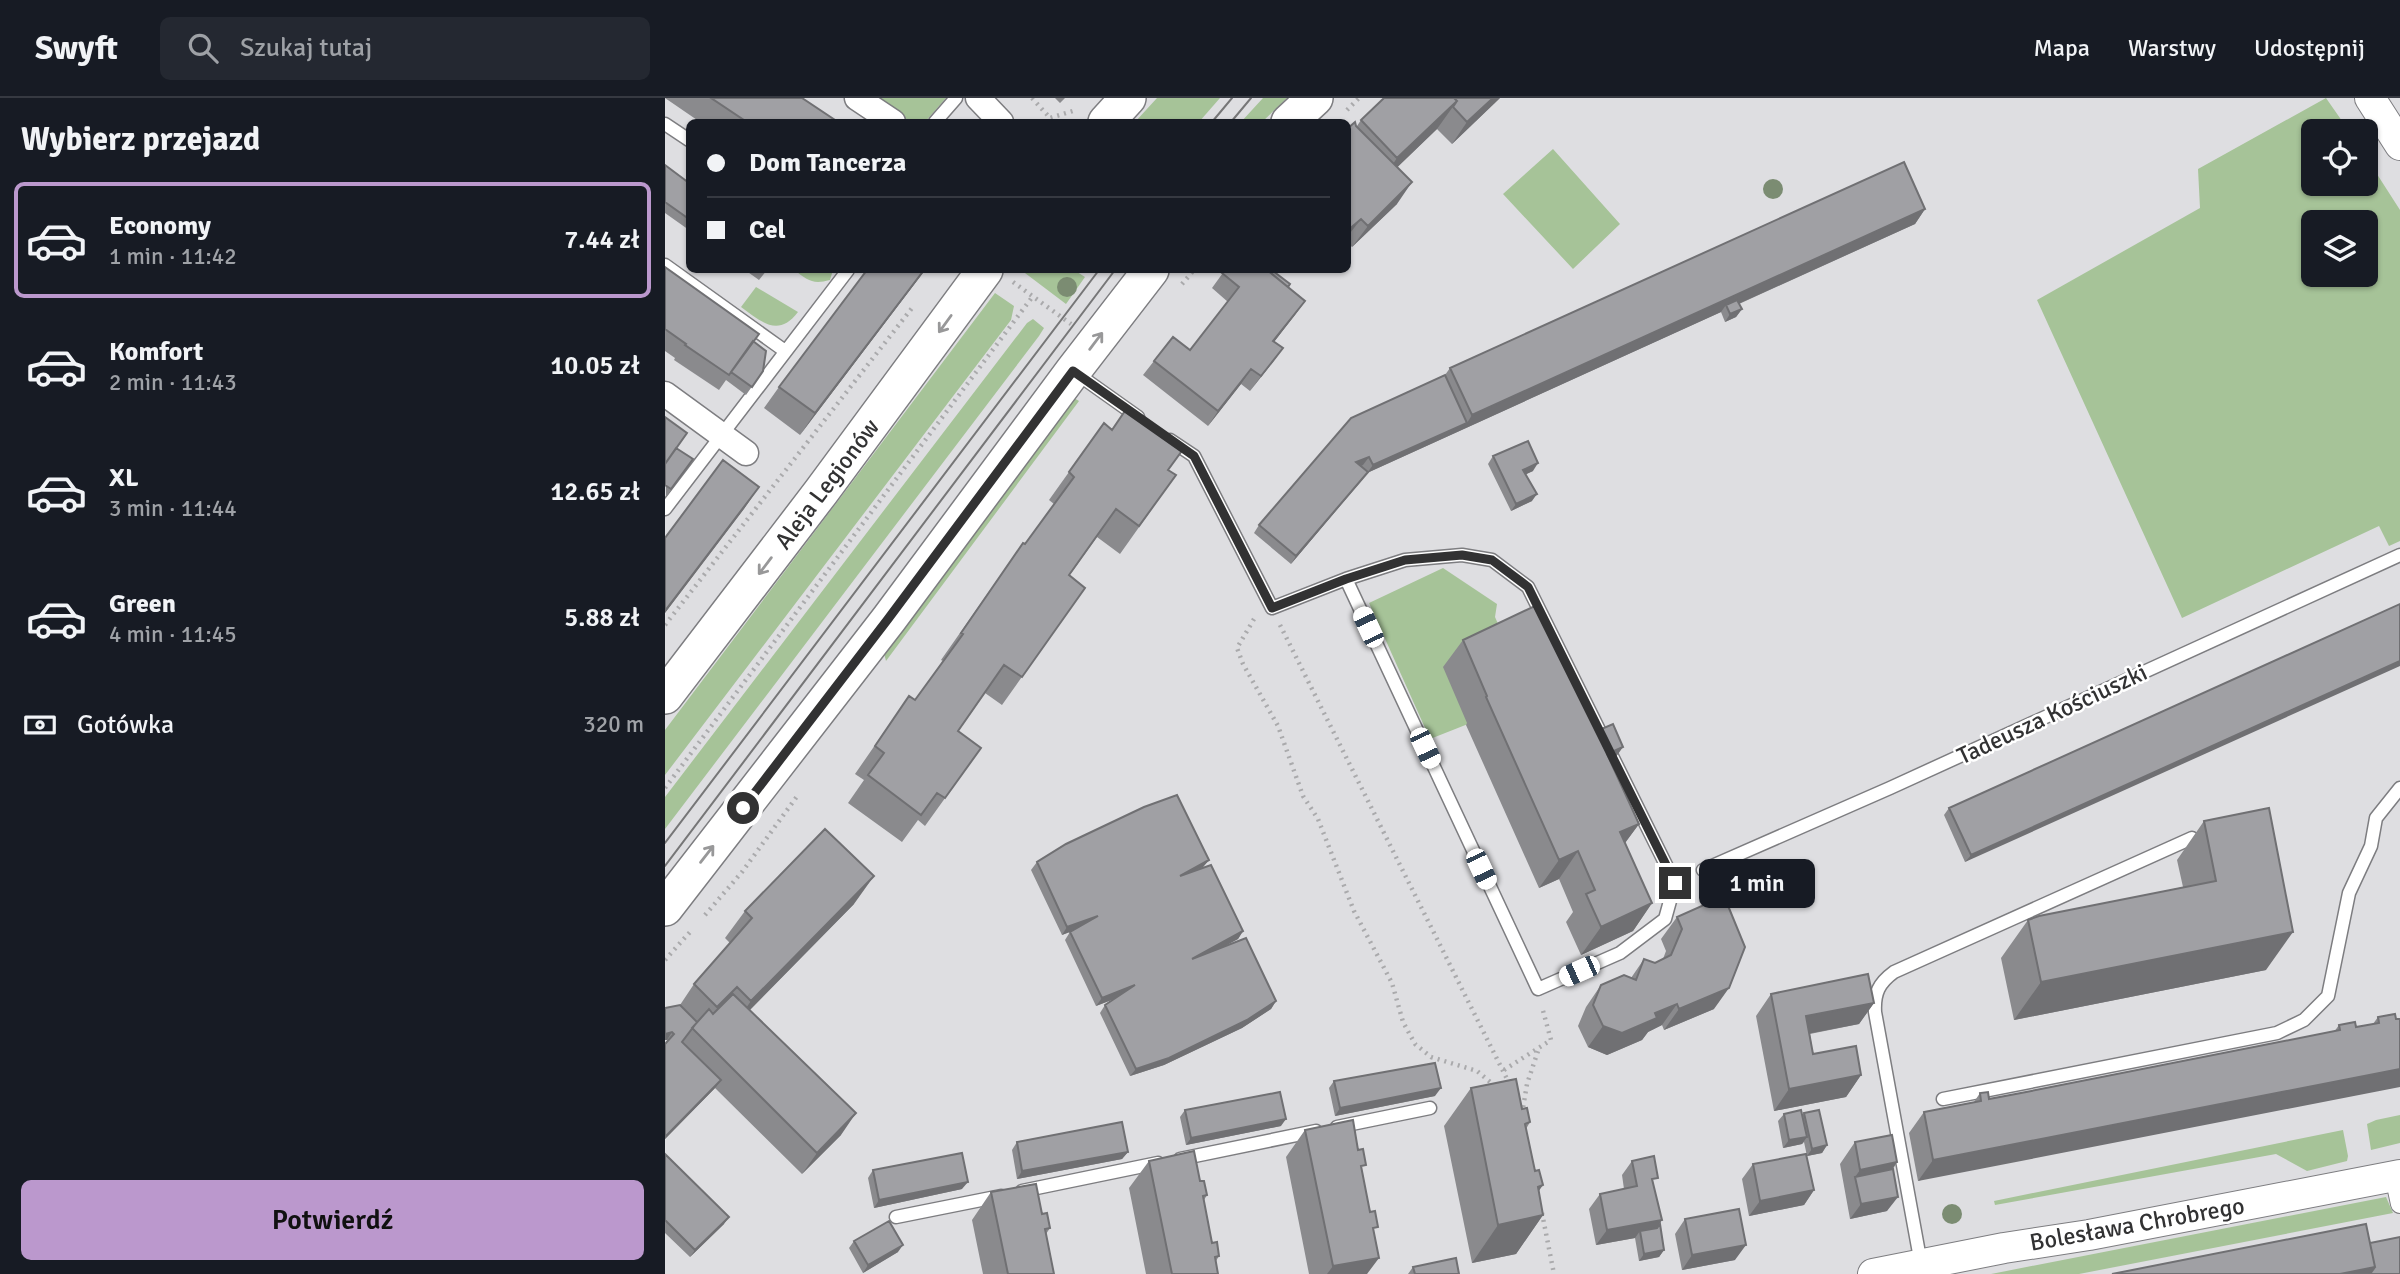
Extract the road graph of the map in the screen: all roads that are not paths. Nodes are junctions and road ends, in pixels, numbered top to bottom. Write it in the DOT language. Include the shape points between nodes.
graph roads {
  1 [pos="857,98"];
  2 [pos="956,98"];
  3 [pos="1128,98"];
  4 [pos="1315,98"];
  5 [pos="2369,98"];
  6 [pos="983,100"];
  7 [pos="1093,116"];
  8 [pos="888,119"];
  9 [pos="938,119"];
  10 [pos="999,119"];
  11 [pos="1292,119"];
  12 [pos="665,124"];
  13 [pos="686,138"];
  14 [pos="2400,145"];
  15 [pos="665,265"];
  16 [pos="846,273"];
  17 [pos="995,273"];
  18 [pos="1138,274"];
  19 [pos="785,351"];
  20 [pos="1073,371"];
  21 [pos="665,394"];
  22 [pos="722,435"];
  23 [pos="745,453"];
  24 [pos="665,509"];
  25 [pos="2400,555"];
  26 [pos="1346,579"];
  27 [pos="665,696"];
  28 [pos="2400,788"];
  29 [pos="2192,838"];
  30 [pos="1703,870"];
  31 [pos="665,908"];
  32 [pos="1943,1099"];
  33 [pos="1430,1108"];
  34 [pos="2398,1185"];
  35 [pos="896,1217"];
  36 [pos="1921,1264"];
  37 [pos="1874,1274"];
  1 -- 8 [label="street"];
  2 -- 9 [label="lane"];
  3 -- 7 [label="main road"];
  4 -- 11 [label="main road"];
  5 -- 14 [label="street"];
  6 -- 10 [label="street"];
  12 -- 13 [label="lane"];
  15 -- 19 [label="lane"];
  16 -- 19 [label="lane"];
  17 -- 27 [label="main road, Aleja Legionów, one-way"];
  20 -- 18 [label="main road, one-way"];
  19 -- 22 [label="lane"];
  20 -- 26 [label="lane" via="1194,456 1272,608"];
  31 -- 20 [label="main road, one-way"];
  21 -- 22 [label="street"];
  22 -- 23 [label="street"];
  22 -- 24 [label="lane"];
  25 -- 30 [label="lane, Tadeusza Kościuszki"];
  26 -- 26 [label="lane" via="1405,560 1462,555 1492,560 1528,587 1675,883 1665,919 1620,953 1538,989"];
  28 -- 32 [label="lane" via="2376,818 2371,846 2349,893 2328,996 2304,1020 2277,1032"];
  29 -- 36 [label="lane" via="1894,972 1879,986 1875,1012"];
  33 -- 35 [label="lane" via="1194,1163"];
  34 -- 36 [label="street, Bolesława Chrobrego"];
  36 -- 37 [label="street, Bolesława Chrobrego"];
}
